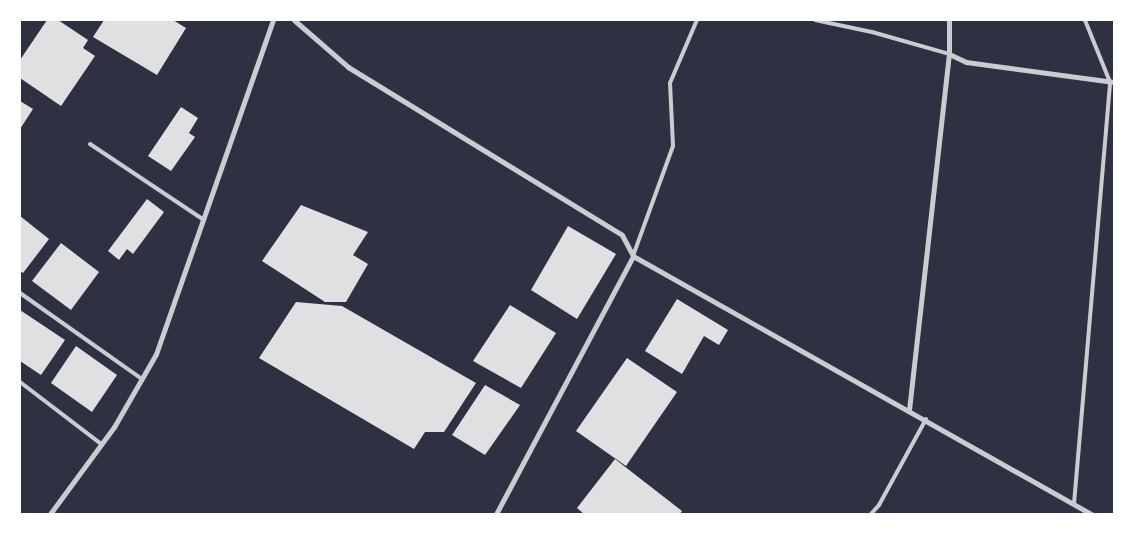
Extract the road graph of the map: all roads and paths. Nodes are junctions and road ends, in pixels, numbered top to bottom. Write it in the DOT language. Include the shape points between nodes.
graph roads {
  1 [pos="272,20"];
  2 [pos="294,20"];
  3 [pos="697,20"];
  4 [pos="815,20"];
  5 [pos="949,20"];
  6 [pos="1085,20"];
  7 [pos="949,54"];
  8 [pos="1112,82"];
  9 [pos="90,144"];
  10 [pos="204,220"];
  11 [pos="634,256"];
  12 [pos="20,293"];
  13 [pos="142,379"];
  14 [pos="20,382"];
  15 [pos="909,410"];
  16 [pos="926,419"];
  17 [pos="101,444"];
  18 [pos="1074,504"];
  19 [pos="50,514"];
  20 [pos="496,514"];
  21 [pos="871,514"];
  22 [pos="1091,514"];
  1 -- 10 [label="street"];
  2 -- 11 [label="street" via="348,67 622,235"];
  3 -- 11 [label="lane" via="670,83 673,146"];
  4 -- 7 [label="lane"];
  5 -- 7 [label="street"];
  6 -- 8 [label="lane"];
  7 -- 8 [label="street" via="966,62"];
  7 -- 15 [label="street"];
  8 -- 18 [label="lane"];
  9 -- 10 [label="lane"];
  10 -- 13 [label="street" via="156,354"];
  11 -- 15 [label="street"];
  11 -- 20 [label="street"];
  12 -- 13 [label="lane"];
  13 -- 17 [label="street"];
  14 -- 17 [label="lane"];
  15 -- 16 [label="street"];
  16 -- 18 [label="street"];
  16 -- 21 [label="lane"];
  17 -- 19 [label="street"];
  18 -- 22 [label="street"];
}
